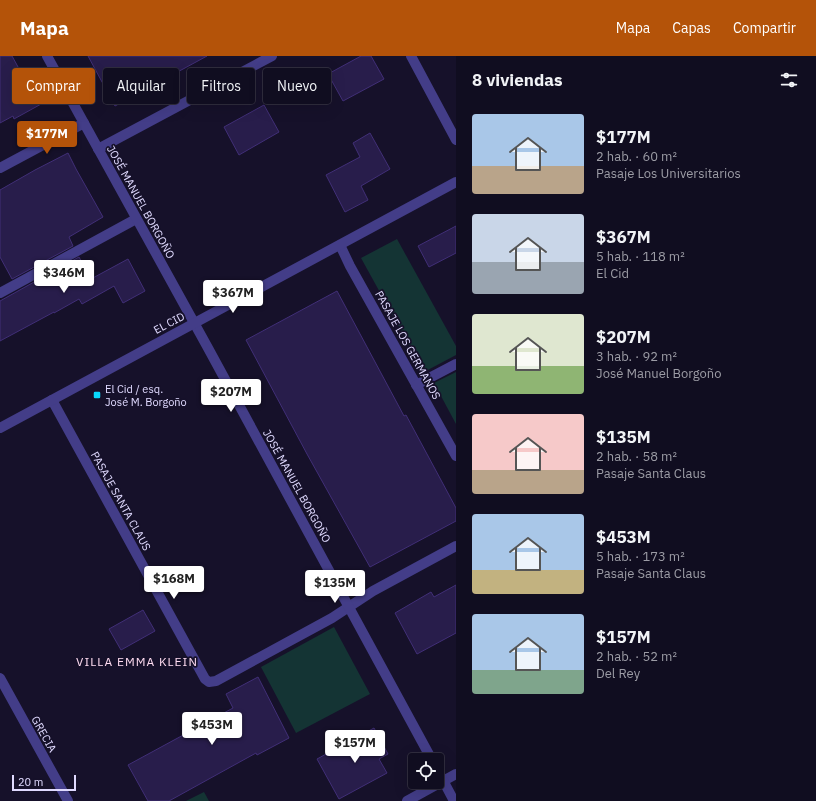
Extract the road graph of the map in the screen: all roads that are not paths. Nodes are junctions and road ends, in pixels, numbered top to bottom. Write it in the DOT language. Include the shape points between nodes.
graph roads {
  1 [pos="47,56"];
  2 [pos="272,56"];
  3 [pos="411,56"];
  4 [pos="84,123"];
  5 [pos="456,140"];
  6 [pos="98,149"];
  7 [pos="0,168"];
  8 [pos="456,182"];
  9 [pos="136,219"];
  10 [pos="340,245"];
  11 [pos="0,293"];
  12 [pos="194,323"];
  13 [pos="456,364"];
  14 [pos="416,385"];
  15 [pos="52,400"];
  16 [pos="0,428"];
  17 [pos="456,456"];
  18 [pos="456,546"];
  19 [pos="349,607"];
  20 [pos="0,678"];
  21 [pos="428,753"];
  22 [pos="456,774"];
  23 [pos="444,781"];
  24 [pos="429,789"];
  25 [pos="68,801"];
  26 [pos="407,801"];
  27 [pos="454,801"];
  1 -- 4 [label="street, JOSÉ MANUEL BORGOÑO"];
  2 -- 6 [label="street"];
  3 -- 5 [label="street"];
  4 -- 6 [label="street, JOSÉ MANUEL BORGOÑO"];
  4 -- 7 [label="street"];
  6 -- 9 [label="street, JOSÉ MANUEL BORGOÑO"];
  8 -- 10 [label="street, EL CID"];
  9 -- 11 [label="street"];
  9 -- 12 [label="street, JOSÉ MANUEL BORGOÑO"];
  10 -- 12 [label="street, EL CID"];
  10 -- 14 [label="street, PASAJE LOS GERMANOS"];
  12 -- 15 [label="street, EL CID"];
  12 -- 19 [label="street, JOSÉ MANUEL BORGOÑO"];
  13 -- 14 [label="street"];
  14 -- 17 [label="street, PASAJE LOS GERMANOS"];
  15 -- 16 [label="street, EL CID"];
  15 -- 19 [label="street, PASAJE SANTA CLAUS" via="206,681 216,681"];
  18 -- 19 [label="street" via="373,591"];
  19 -- 21 [label="street, JOSÉ MANUEL BORGOÑO"];
  20 -- 25 [label="street, GRECIA"];
  22 -- 23 [label="street"];
  23 -- 27 [label="street"];
  24 -- 26 [label="street"];
}
